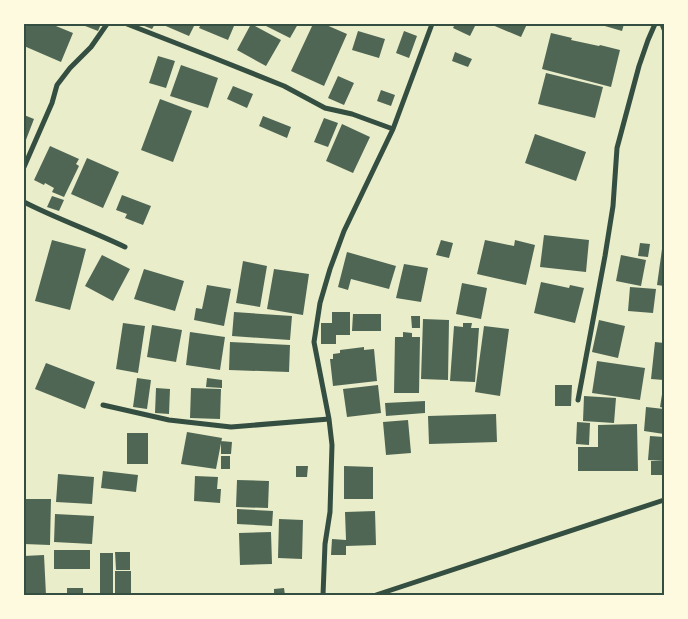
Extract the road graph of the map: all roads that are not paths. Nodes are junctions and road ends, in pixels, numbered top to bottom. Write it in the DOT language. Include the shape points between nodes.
graph roads {
  1 [pos="107,24"];
  2 [pos="126,24"];
  3 [pos="432,24"];
  4 [pos="655,24"];
  5 [pos="662,24"];
  6 [pos="664,28"];
  7 [pos="393,129"];
  8 [pos="24,167"];
  9 [pos="24,202"];
  10 [pos="125,247"];
  11 [pos="578,400"];
  12 [pos="103,405"];
  13 [pos="329,419"];
  14 [pos="664,500"];
  15 [pos="323,595"];
  16 [pos="376,595"];
  1 -- 8 [label="street" via="57,85"];
  2 -- 7 [label="street" via="284,86 325,108"];
  3 -- 7 [label="street"];
  4 -- 11 [label="street" via="639,66 617,148 613,206"];
  5 -- 6 [label="street"];
  7 -- 13 [label="street" via="344,231 320,303 314,342"];
  9 -- 10 [label="street"];
  12 -- 13 [label="street" via="169,420 231,427"];
  13 -- 15 [label="street" via="332,445 330,512"];
  14 -- 16 [label="street"];
}
